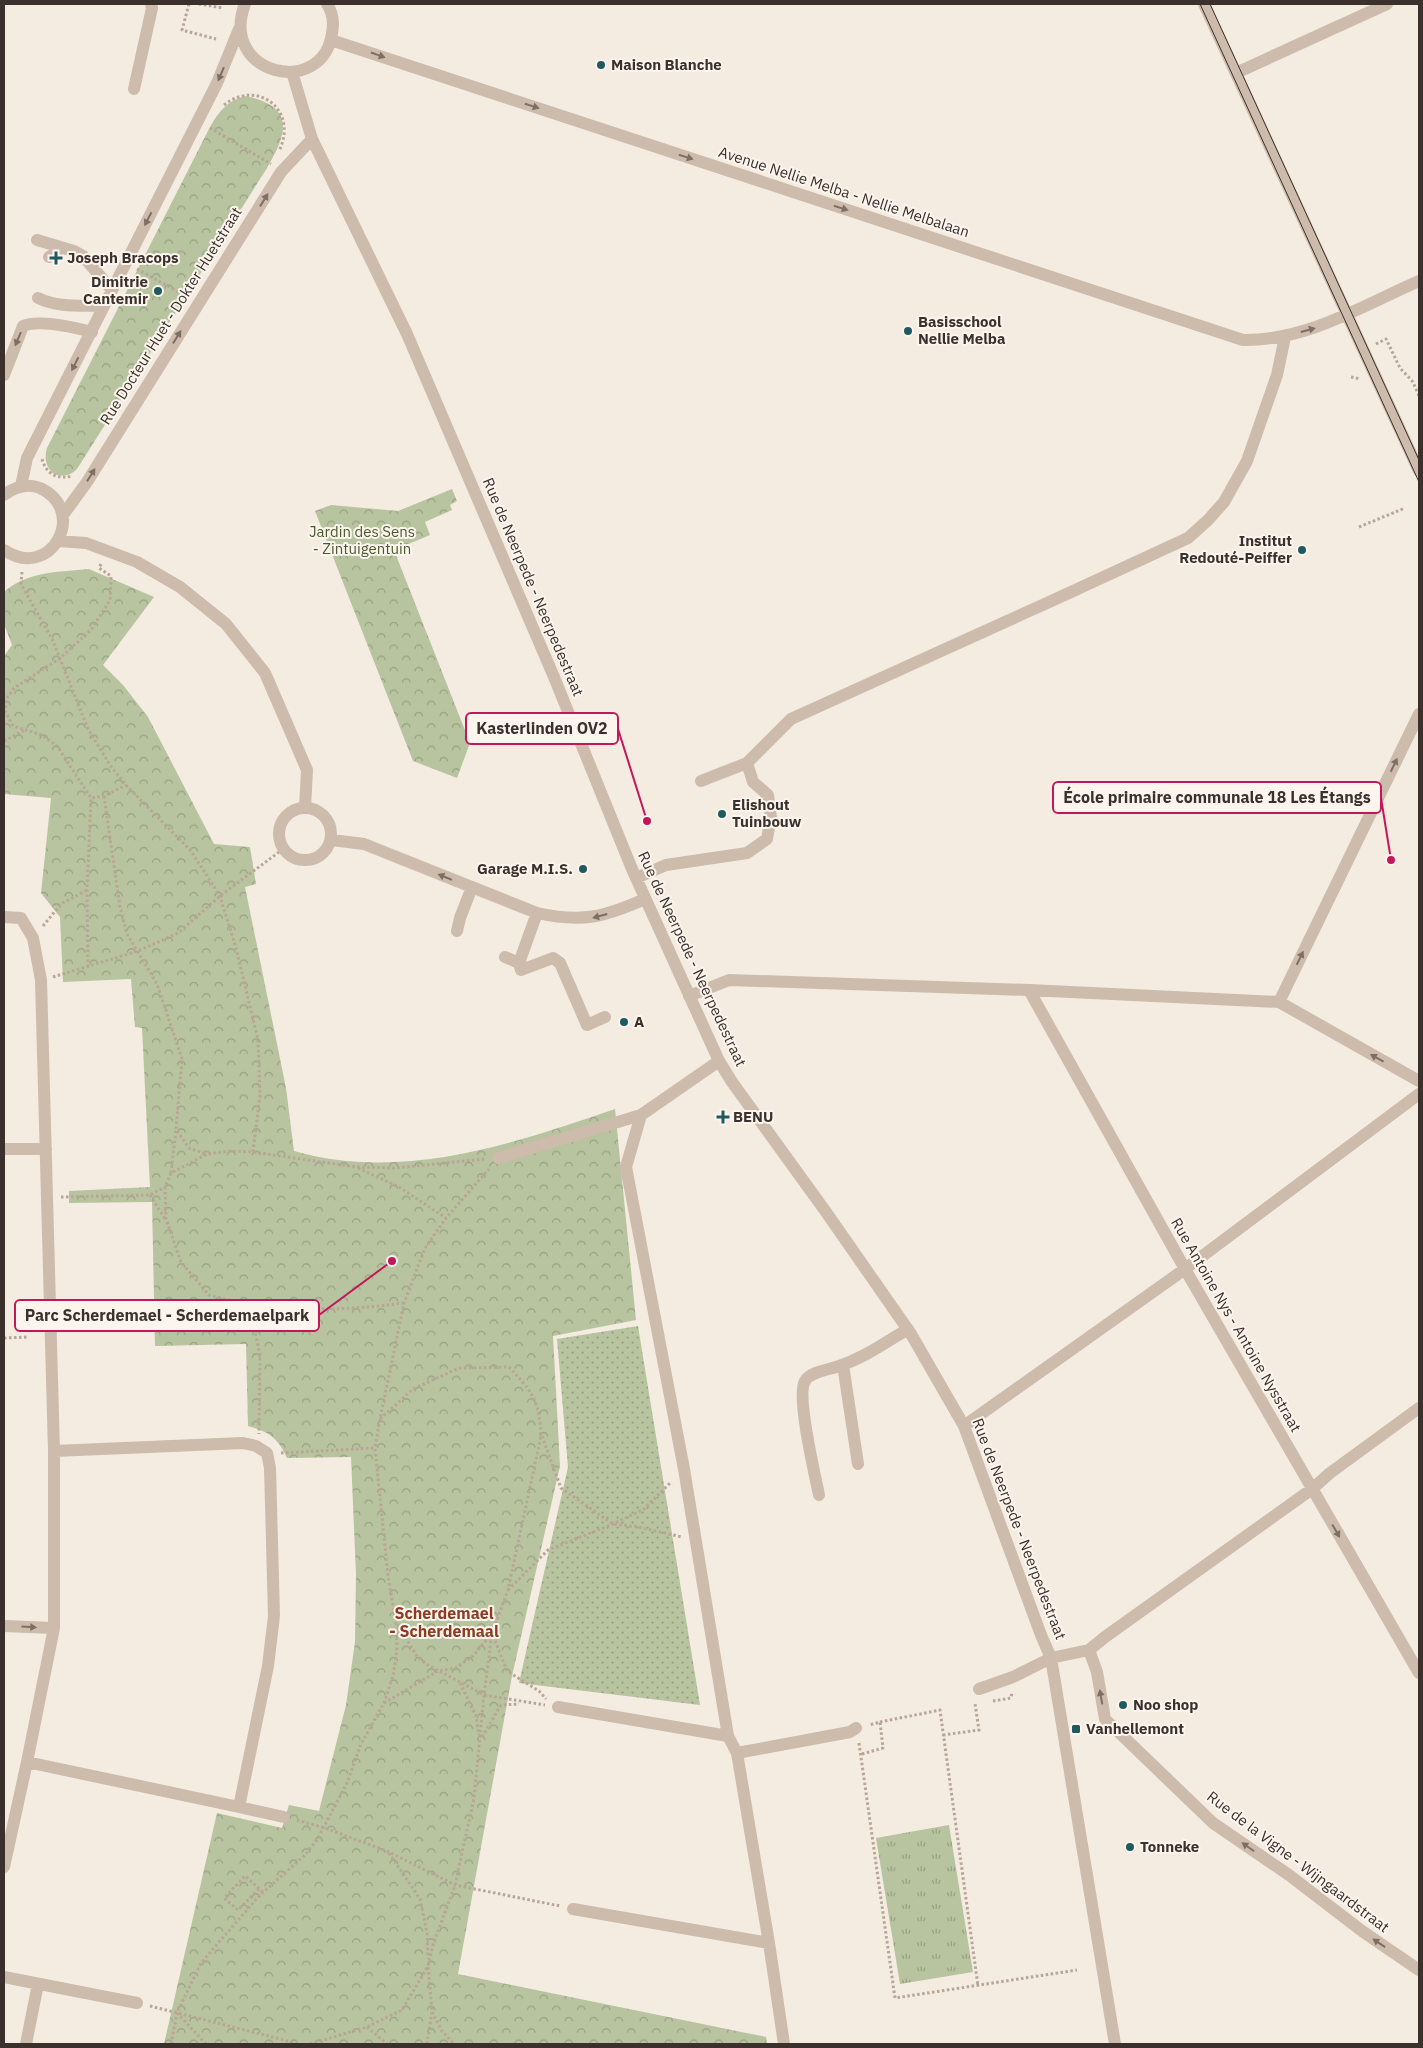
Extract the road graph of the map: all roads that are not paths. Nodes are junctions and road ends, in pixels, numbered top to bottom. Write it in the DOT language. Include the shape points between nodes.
graph roads {
  1 [pos="151,4"];
  2 [pos="245,4"];
  3 [pos="327,4"];
  4 [pos="1204,4"];
  5 [pos="1387,4"];
  6 [pos="240,29"];
  7 [pos="331,40"];
  8 [pos="292,72"];
  9 [pos="1236,73"];
  10 [pos="134,89"];
  11 [pos="312,139"];
  12 [pos="37,240"];
  13 [pos="64,248"];
  14 [pos="49,257"];
  15 [pos="1419,281"];
  16 [pos="112,290"];
  17 [pos="38,298"];
  18 [pos="104,306"];
  19 [pos="1347,314"];
  20 [pos="92,332"];
  21 [pos="1285,337"];
  22 [pos="4,374"];
  23 [pos="1414,446"];
  24 [pos="1419,471"];
  25 [pos="21,486"];
  26 [pos="4,495"];
  27 [pos="63,514"];
  28 [pos="58,541"];
  29 [pos="4,550"];
  30 [pos="1419,714"];
  31 [pos="747,763"];
  32 [pos="701,781"];
  33 [pos="305,808"];
  34 [pos="332,840"];
  35 [pos="636,878"];
  36 [pos="472,887"];
  37 [pos="645,899"];
  38 [pos="538,913"];
  39 [pos="4,917"];
  40 [pos="457,931"];
  41 [pos="505,957"];
  42 [pos="519,963"];
  43 [pos="1029,990"];
  44 [pos="689,996"];
  45 [pos="1278,1002"];
  46 [pos="605,1017"];
  47 [pos="718,1061"];
  48 [pos="1419,1082"];
  49 [pos="1419,1094"];
  50 [pos="641,1115"];
  51 [pos="4,1149"];
  52 [pos="46,1149"];
  53 [pos="498,1158"];
  54 [pos="1184,1269"];
  55 [pos="908,1329"];
  56 [pos="843,1365"];
  57 [pos="1419,1408"];
  58 [pos="964,1426"];
  59 [pos="54,1451"];
  60 [pos="858,1464"];
  61 [pos="1312,1489"];
  62 [pos="819,1495"];
  63 [pos="4,1626"];
  64 [pos="54,1628"];
  65 [pos="1089,1650"];
  66 [pos="1051,1658"];
  67 [pos="1419,1673"];
  68 [pos="979,1689"];
  69 [pos="558,1707"];
  70 [pos="856,1728"];
  71 [pos="728,1736"];
  72 [pos="737,1753"];
  73 [pos="27,1762"];
  74 [pos="239,1807"];
  75 [pos="284,1817"];
  76 [pos="4,1867"];
  77 [pos="573,1909"];
  78 [pos="769,1943"];
  79 [pos="1419,1970"];
  80 [pos="4,1977"];
  81 [pos="38,1984"];
  82 [pos="137,2003"];
  83 [pos="26,2044"];
  84 [pos="784,2044"];
  85 [pos="1115,2044"];
  1 -- 10 [label="street"];
  2 -- 6 [label="street"];
  3 -- 7 [label="street" via="334,24"];
  4 -- 9 [label="street"];
  5 -- 9 [label="street"];
  6 -- 8 [label="street" via="245,47 257,62 273,71"];
  6 -- 16 [label="street, one-way" via="217,83"];
  7 -- 8 [label="street" via="316,62"];
  7 -- 21 [label="street, Avenue Nellie Melba - Nellie Melbalaan, one-way" via="1243,340"];
  8 -- 11 [label="street, Rue de Neerpede - Neerpedestraat"];
  9 -- 19 [label="street"];
  27 -- 11 [label="street, Rue Docteur Huet - Dokter Huetstraat, one-way" via="87,482 281,172"];
  11 -- 35 [label="street, Rue de Neerpede - Neerpedestraat" via="421,367 551,668"];
  12 -- 13 [label="street"];
  13 -- 14 [label="street"];
  13 -- 16 [label="street" via="83,256"];
  15 -- 19 [label="street, Avenue Nellie Melba - Nellie Melbalaan"];
  16 -- 18 [label="street"];
  17 -- 18 [label="street" via="62,304"];
  18 -- 20 [label="street"];
  21 -- 19 [label="street, Avenue Nellie Melba - Nellie Melbalaan, one-way" via="1320,327"];
  19 -- 23 [label="street"];
  20 -- 22 [label="street, one-way" via="31,323 23,326"];
  20 -- 25 [label="street, one-way" via="27,458"];
  21 -- 31 [label="street" via="1277,375 1247,461 1224,502 1188,538 791,719"];
  23 -- 24 [label="street"];
  25 -- 26 [label="street"];
  25 -- 27 [label="street" via="35,486 46,491 57,501"];
  27 -- 28 [label="street" via="63,528"];
  28 -- 29 [label="street" via="35,558 23,558"];
  28 -- 33 [label="street" via="86,543 137,562 180,587 226,624 265,673 307,770"];
  45 -- 30 [label="street, one-way"];
  31 -- 32 [label="street"];
  31 -- 35 [label="street" via="753,782 768,796 771,817 767,839 747,853 666,865"];
  33 -- 34 [label="street" via="316,810 326,818"];
  33 -- 34 [label="street" via="292,812 282,822 278,836 283,849 295,859 310,861 324,854"];
  36 -- 34 [label="street, one-way" via="364,844"];
  35 -- 37 [label="street, Rue de Neerpede - Neerpedestraat"];
  36 -- 38 [label="street"];
  36 -- 40 [label="street"];
  37 -- 38 [label="street, one-way" via="594,918 561,918"];
  37 -- 44 [label="street, Rue de Neerpede - Neerpedestraat"];
  38 -- 42 [label="street"];
  39 -- 52 [label="street" via="22,918 33,938 41,980"];
  41 -- 42 [label="street"];
  42 -- 46 [label="street" via="521,970 553,958 560,963 587,1025"];
  43 -- 44 [label="street" via="729,980"];
  43 -- 45 [label="street"];
  43 -- 54 [label="street, Rue Antoine Nys - Antoine Nysstraat"];
  44 -- 47 [label="street, Rue de Neerpede - Neerpedestraat"];
  48 -- 45 [label="street, one-way"];
  47 -- 50 [label="street"];
  47 -- 55 [label="street, Rue de Neerpede - Neerpedestraat"];
  49 -- 54 [label="street"];
  50 -- 53 [label="street"];
  50 -- 71 [label="street" via="626,1167 684,1469"];
  51 -- 52 [label="street"];
  52 -- 59 [label="street"];
  54 -- 58 [label="street"];
  54 -- 61 [label="street, Rue Antoine Nys - Antoine Nysstraat"];
  55 -- 56 [label="street" via="870,1353"];
  55 -- 58 [label="street, Rue de Neerpede - Neerpedestraat"];
  56 -- 60 [label="street"];
  56 -- 62 [label="street" via="811,1375 802,1389"];
  57 -- 61 [label="street"];
  58 -- 66 [label="street, Rue de Neerpede - Neerpedestraat"];
  59 -- 64 [label="street"];
  59 -- 74 [label="street" via="243,1443 267,1453 274,1616 268,1666"];
  61 -- 65 [label="street"];
  61 -- 67 [label="street, Rue Antoine Nys - Antoine Nysstraat, one-way"];
  63 -- 64 [label="street, one-way"];
  64 -- 73 [label="street"];
  65 -- 66 [label="street"];
  79 -- 65 [label="street, Rue de la Vigne - Wijngaardstraat, one-way" via="1213,1823 1105,1720 1097,1672"];
  66 -- 68 [label="street"];
  66 -- 85 [label="street, Rue de Neerpede - Neerpedestraat"];
  69 -- 71 [label="street"];
  70 -- 72 [label="street" via="850,1732"];
  71 -- 72 [label="street"];
  72 -- 78 [label="street"];
  73 -- 74 [label="street"];
  73 -- 76 [label="street"];
  74 -- 75 [label="street"];
  77 -- 78 [label="street"];
  78 -- 84 [label="street"];
  80 -- 81 [label="street"];
  81 -- 82 [label="street"];
  81 -- 83 [label="street"];
}
